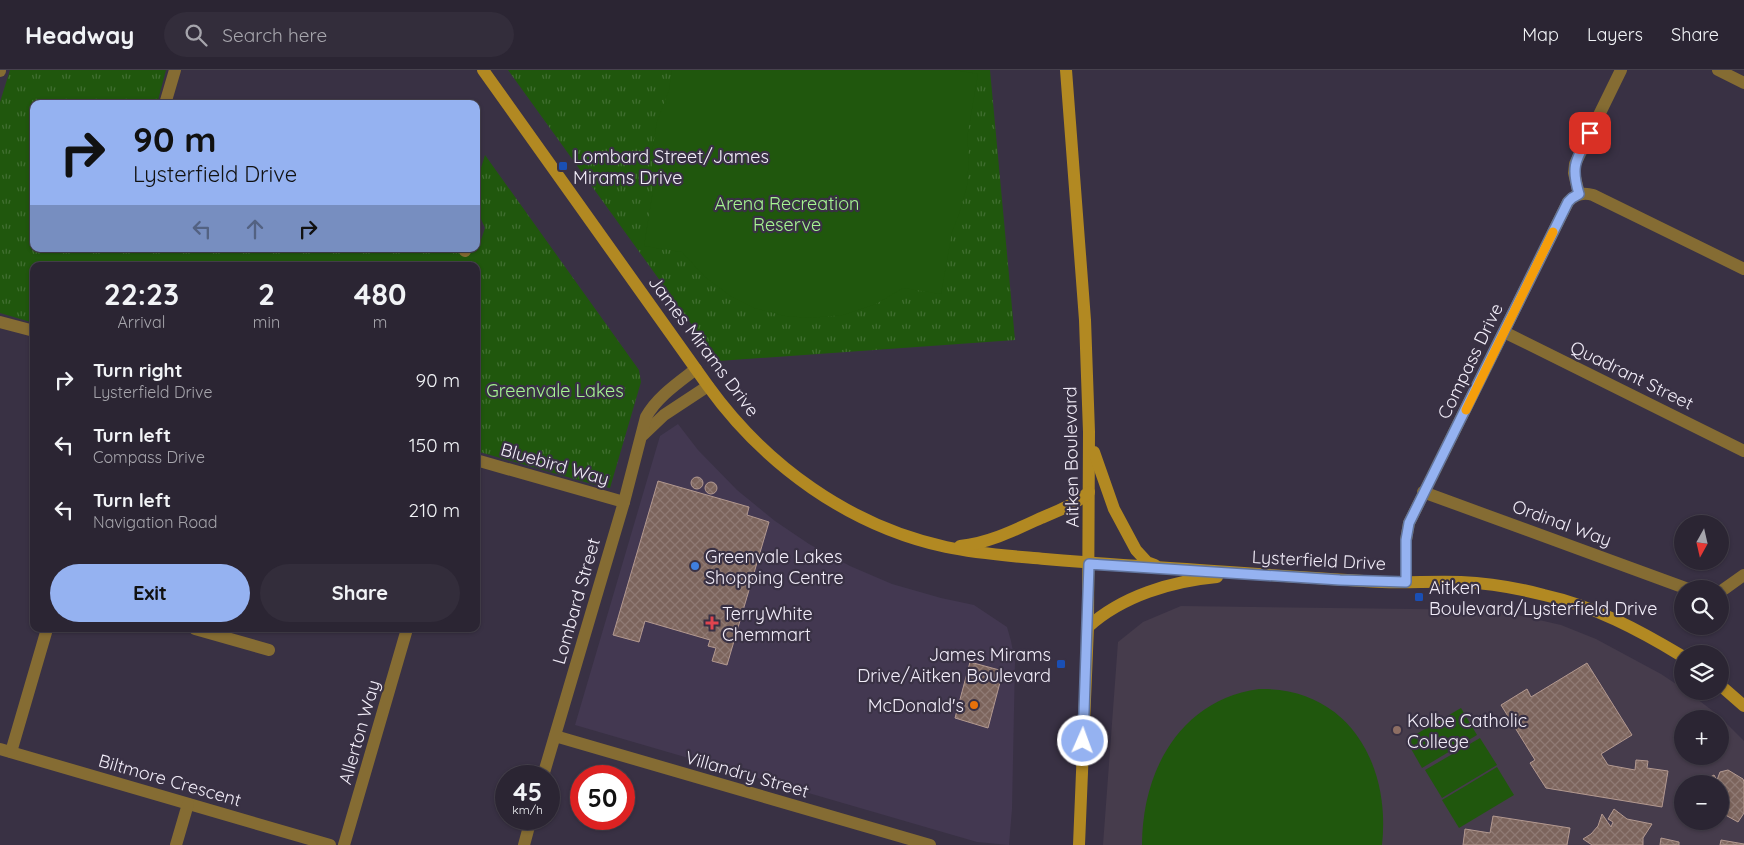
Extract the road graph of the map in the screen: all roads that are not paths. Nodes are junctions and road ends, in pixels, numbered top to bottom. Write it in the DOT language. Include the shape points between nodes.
graph roads {
  1 [pos="175,70"];
  2 [pos="483,70"];
  3 [pos="1066,70"];
  4 [pos="1621,70"];
  5 [pos="1718,70"];
  6 [pos="1744,83"];
  7 [pos="166,100"];
  8 [pos="1579,194"];
  9 [pos="1744,269"];
  10 [pos="2,321"];
  11 [pos="30,329"];
  12 [pos="1504,332"];
  13 [pos="696,369"];
  14 [pos="708,386"];
  15 [pos="1089,432"];
  16 [pos="642,435"];
  17 [pos="1744,451"];
  18 [pos="480,461"];
  19 [pos="1089,492"];
  20 [pos="1423,492"];
  21 [pos="624,502"];
  22 [pos="945,547"];
  23 [pos="1089,564"];
  24 [pos="1165,568"];
  25 [pos="1255,574"];
  26 [pos="1744,575"];
  27 [pos="1406,582"];
  28 [pos="1674,584"];
  29 [pos="1729,586"];
  30 [pos="1088,627"];
  31 [pos="45,632"];
  32 [pos="406,632"];
  33 [pos="225,633"];
  34 [pos="269,650"];
  35 [pos="1674,651"];
  36 [pos="1729,693"];
  37 [pos="1744,706"];
  38 [pos="555,736"];
  39 [pos="5,750"];
  40 [pos="546,765"];
  41 [pos="188,804"];
  42 [pos="528,830"];
  43 [pos="176,845"];
  44 [pos="330,845"];
  45 [pos="344,845"];
  46 [pos="524,845"];
  47 [pos="930,845"];
  48 [pos="1079,845"];
  1 -- 7 [label="street"];
  2 -- 13 [label="street, James Mirams Drive"];
  3 -- 15 [label="street, Aitken Boulevard" via="1085,320"];
  4 -- 8 [label="street" via="1576,164 1574,173"];
  5 -- 6 [label="street"];
  8 -- 9 [label="street" via="1599,197"];
  8 -- 12 [label="street, Compass Drive" via="1568,202"];
  10 -- 11 [label="street"];
  12 -- 17 [label="street, Quadrant Street"];
  12 -- 20 [label="street, Compass Drive"];
  13 -- 14 [label="street, James Mirams Drive"];
  13 -- 16 [label="street, Lombard Street" via="652,406"];
  14 -- 16 [label="street" via="664,415"];
  14 -- 22 [label="street, James Mirams Drive" via="753,439 808,486 851,513 884,528"];
  15 -- 19 [label="street, Aitken Boulevard"];
  15 -- 24 [label="street" via="1114,509 1136,550 1147,562"];
  16 -- 21 [label="street, Lombard Street"];
  18 -- 21 [label="street, Bluebird Way"];
  19 -- 22 [label="street" via="1067,506 982,542"];
  19 -- 23 [label="street, Aitken Boulevard"];
  20 -- 27 [label="street, Compass Drive" via="1409,523"];
  20 -- 28 [label="street, Ordinal Way"];
  21 -- 38 [label="street, Lombard Street"];
  22 -- 23 [label="street, James Mirams Drive" via="980,554"];
  23 -- 24 [label="street, Lysterfield Drive"];
  23 -- 30 [label="street, Aitken Boulevard"];
  24 -- 25 [label="street, Lysterfield Drive"];
  25 -- 27 [label="street, Lysterfield Drive"];
  25 -- 30 [label="street" via="1188,581 1141,595 1112,608"];
  26 -- 29 [label="street"];
  27 -- 35 [label="street, Lysterfield Drive" via="1461,582 1546,595 1595,610"];
  30 -- 48 [label="street, Aitken Boulevard"];
  31 -- 39 [label="street"];
  32 -- 45 [label="street, Allerton Way"];
  33 -- 34 [label="street"];
  36 -- 37 [label="street"];
  38 -- 40 [label="street, Lombard Street"];
  38 -- 47 [label="street, Villandry Street"];
  39 -- 41 [label="street, Biltmore Crescent"];
  41 -- 43 [label="street"];
  41 -- 44 [label="street, Biltmore Crescent"];
  42 -- 46 [label="street"];
}
